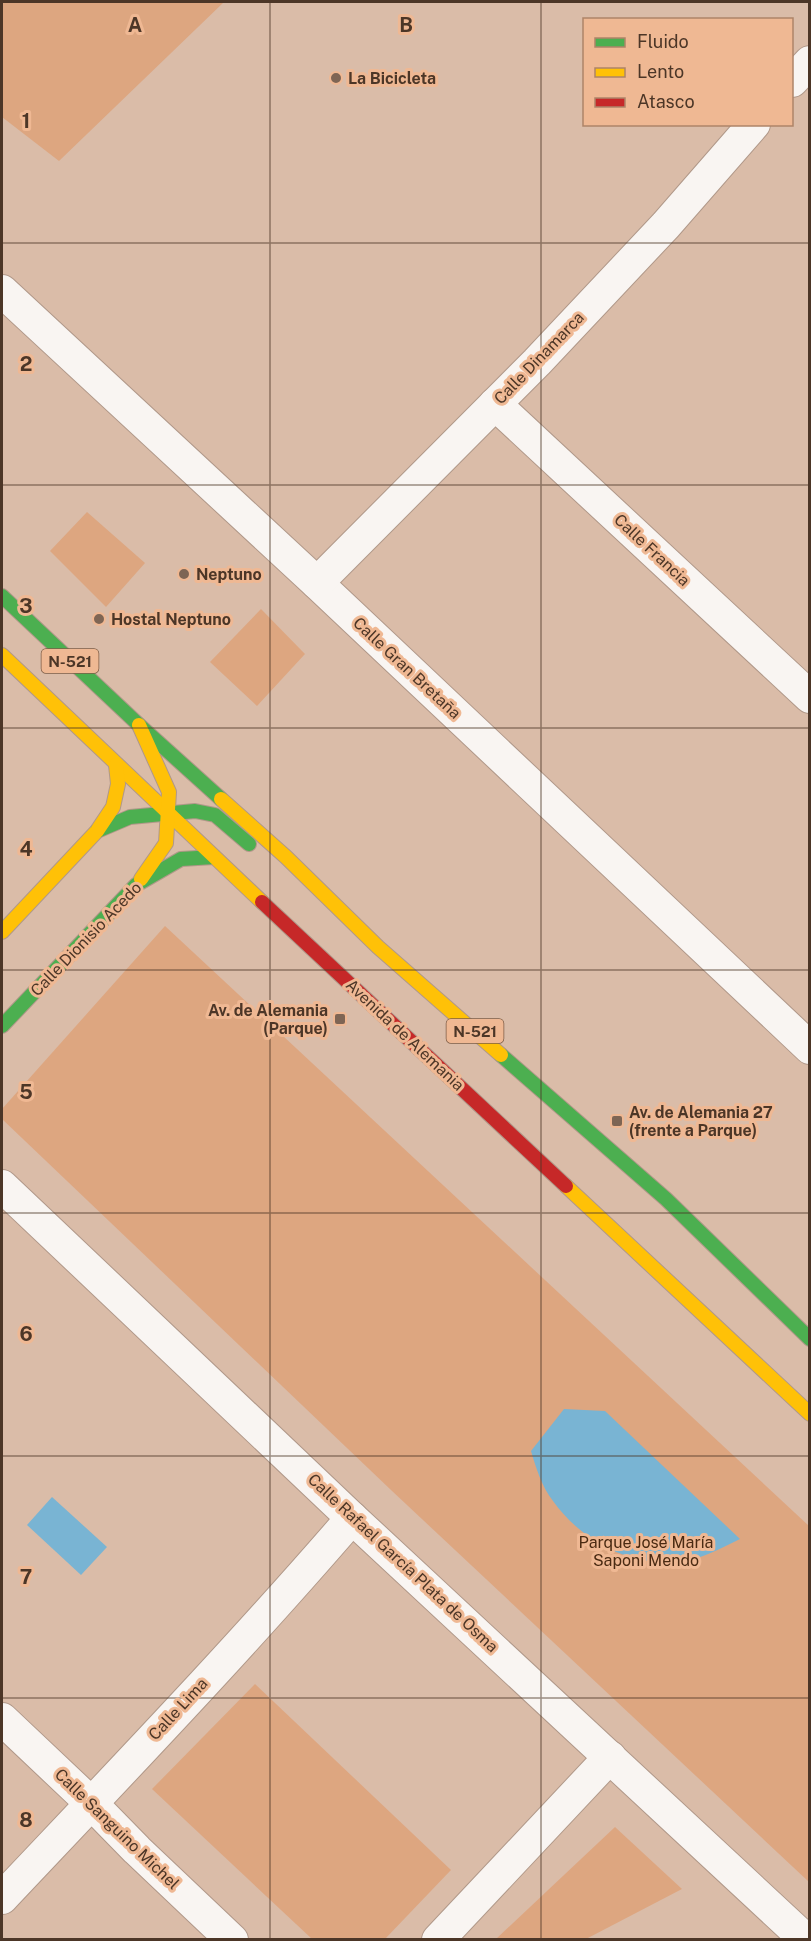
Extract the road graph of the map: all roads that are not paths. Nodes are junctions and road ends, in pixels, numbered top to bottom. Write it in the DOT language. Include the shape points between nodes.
graph roads {
  1 [pos="810,62"];
  2 [pos="793,80"];
  3 [pos="752,126"];
  4 [pos="2,291"];
  5 [pos="495,404"];
  6 [pos="317,583"];
  7 [pos="2,596"];
  8 [pos="2,655"];
  9 [pos="810,698"];
  10 [pos="139,725"];
  11 [pos="116,765"];
  12 [pos="168,813"];
  13 [pos="97,831"];
  14 [pos="260,853"];
  15 [pos="214,857"];
  16 [pos="278,868"];
  17 [pos="136,885"];
  18 [pos="2,932"];
  19 [pos="378,947"];
  20 [pos="2,1026"];
  21 [pos="808,1044"];
  22 [pos="2,1186"];
  23 [pos="810,1339"];
  24 [pos="810,1414"];
  25 [pos="352,1518"];
  26 [pos="2,1719"];
  27 [pos="610,1757"];
  28 [pos="92,1804"];
  29 [pos="2,1898"];
  30 [pos="232,1940"];
  31 [pos="438,1940"];
  32 [pos="806,1940"];
  1 -- 2 [label="street"];
  3 -- 5 [label="street, Calle Dinamarca" via="666,225"];
  4 -- 6 [label="street, Calle Gran Bretaña"];
  5 -- 6 [label="street, Calle Dinamarca"];
  5 -- 9 [label="street, Calle Francia"];
  6 -- 21 [label="street, Calle Gran Bretaña"];
  7 -- 10 [label="main road, N-521"];
  8 -- 11 [label="main road, Avenida de Alemania / N-521"];
  10 -- 12 [label="main road" via="169,792"];
  10 -- 19 [label="main road, N-521" via="286,856"];
  11 -- 12 [label="main road, Avenida de Alemania / N-521"];
  11 -- 13 [label="main road" via="118,784 112,807"];
  12 -- 13 [label="main road" via="130,817"];
  12 -- 14 [label="main road" via="195,811 214,815"];
  12 -- 15 [label="main road, Avenida de Alemania / N-521"];
  12 -- 17 [label="main road" via="166,843"];
  13 -- 18 [label="main road"];
  15 -- 17 [label="main road, Calle Dionisio Acedo" via="181,859"];
  15 -- 24 [label="main road, Avenida de Alemania / N-521"];
  16 -- 19 [label="main road"];
  17 -- 20 [label="main road, Calle Dionisio Acedo"];
  19 -- 23 [label="main road, N-521" via="666,1199"];
  22 -- 25 [label="street, Calle Rafael García Plata de Osma"];
  25 -- 27 [label="street, Calle Rafael García Plata de Osma"];
  25 -- 28 [label="street, Calle Lima"];
  26 -- 28 [label="street, Calle Sanguino Michel"];
  27 -- 31 [label="street"];
  27 -- 32 [label="street, Calle Rafael García Plata de Osma"];
  28 -- 29 [label="street, Calle Lima"];
  28 -- 30 [label="street, Calle Sanguino Michel"];
}
